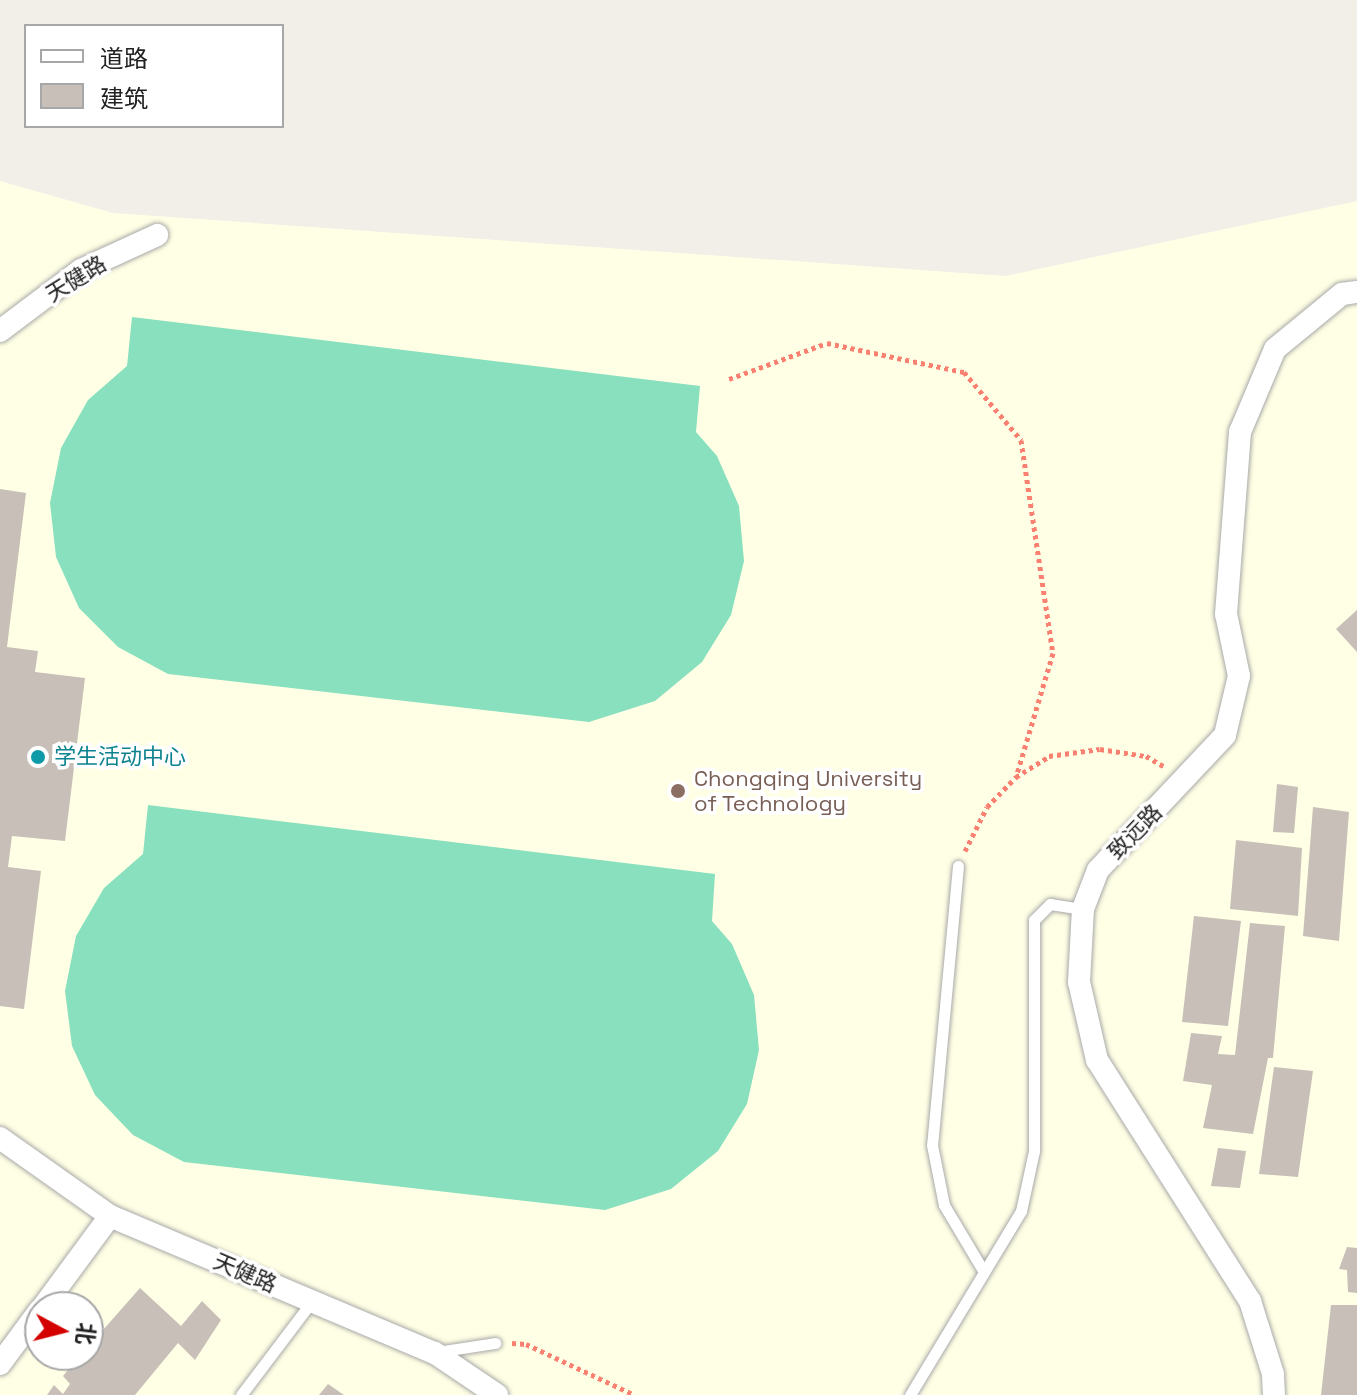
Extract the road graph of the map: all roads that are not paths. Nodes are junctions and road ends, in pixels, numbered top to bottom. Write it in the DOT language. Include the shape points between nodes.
graph roads {
  1 [pos="157,235"];
  2 [pos="1357,292"];
  3 [pos="0,331"];
  4 [pos="958,866"];
  5 [pos="1083,909"];
  6 [pos="0,1138"];
  7 [pos="110,1216"];
  8 [pos="984,1272"];
  9 [pos="54,1291"];
  10 [pos="312,1301"];
  11 [pos="24,1332"];
  12 [pos="495,1343"];
  13 [pos="435,1353"];
  14 [pos="0,1364"];
  15 [pos="241,1395"];
  16 [pos="497,1395"];
  17 [pos="910,1395"];
  18 [pos="1274,1395"];
  1 -- 3 [label="street, 天健路" via="81,270"];
  2 -- 5 [label="street, 致远路" via="1342,294 1275,349 1240,432 1226,614 1239,676 1225,735 1098,870"];
  4 -- 8 [label="lane" via="932,1145 944,1205"];
  5 -- 8 [label="lane" via="1050,904 1034,920 1034,1151 1021,1211"];
  5 -- 18 [label="street, 致远路" via="1079,982 1097,1060 1250,1301 1273,1374"];
  6 -- 7 [label="street, 天健路"];
  7 -- 9 [label="street"];
  7 -- 10 [label="street, 天健路"];
  8 -- 17 [label="lane"];
  10 -- 13 [label="street, 天健路"];
  10 -- 15 [label="lane"];
  11 -- 14 [label="street"];
  12 -- 13 [label="lane"];
  13 -- 16 [label="street, 天健路"];
}
